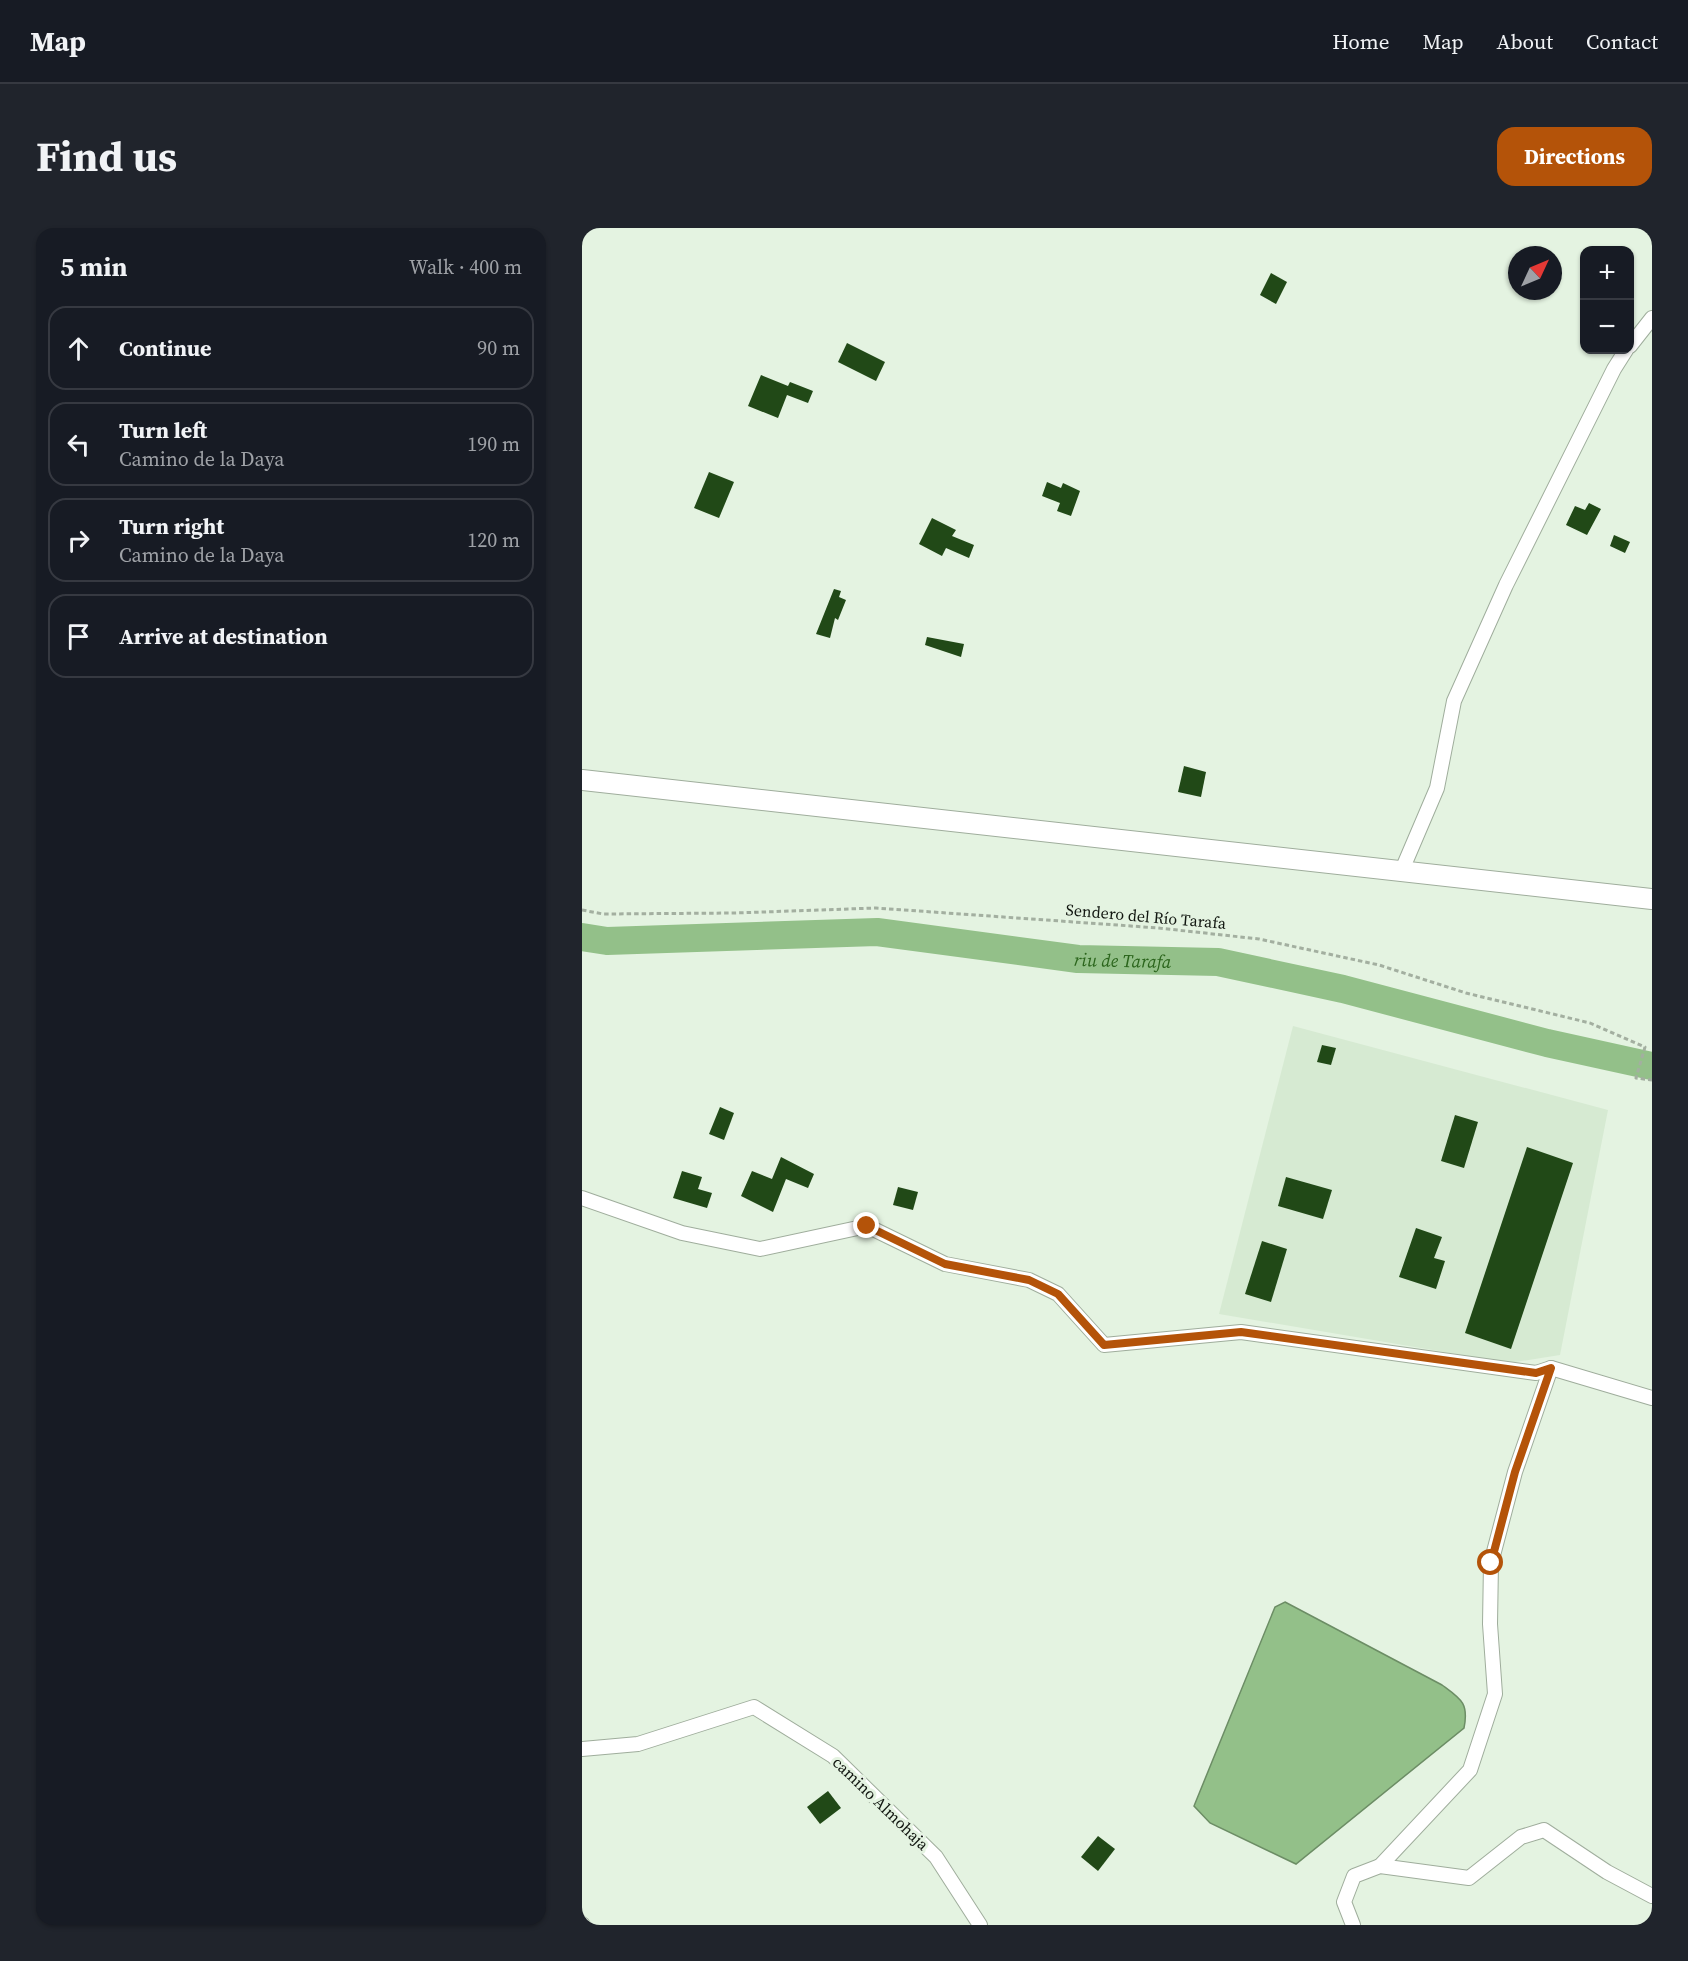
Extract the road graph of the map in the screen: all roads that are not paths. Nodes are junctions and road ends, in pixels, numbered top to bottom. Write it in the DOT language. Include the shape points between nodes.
graph roads {
  1 [pos="1652,318"];
  2 [pos="1634,340"];
  3 [pos="1623,354"];
  4 [pos="582,780"];
  5 [pos="1402,870"];
  6 [pos="1652,899"];
  7 [pos="582,1198"];
  8 [pos="1551,1368"];
  9 [pos="1652,1398"];
  10 [pos="582,1749"];
  11 [pos="1380,1866"];
  12 [pos="1652,1896"];
  13 [pos="980,1925"];
  14 [pos="1353,1925"];
  1 -- 2 [label="street"];
  3 -- 5 [label="street" via="1506,585 1454,701 1437,788"];
  4 -- 5 [label="main road"];
  5 -- 6 [label="main road"];
  7 -- 8 [label="street" via="682,1233 760,1249 867,1226 945,1264 1029,1280 1058,1294 1104,1345 1241,1332 1536,1373"];
  8 -- 9 [label="street"];
  8 -- 11 [label="street" via="1515,1472 1491,1563 1495,1695 1470,1770"];
  10 -- 13 [label="street, camino Almohaja" via="638,1744 754,1707 833,1756 936,1857"];
  11 -- 12 [label="street" via="1469,1878 1521,1837 1544,1830"];
  11 -- 14 [label="street" via="1354,1876 1344,1902"];
}
